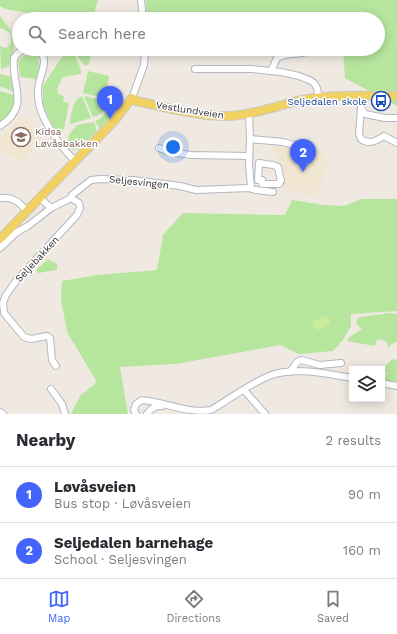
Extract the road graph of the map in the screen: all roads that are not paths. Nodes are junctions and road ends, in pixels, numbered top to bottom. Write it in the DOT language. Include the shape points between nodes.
graph roads {
  1 [pos="141,0"];
  2 [pos="142,12"];
  3 [pos="15,56"];
  4 [pos="43,56"];
  5 [pos="145,56"];
  6 [pos="282,56"];
  7 [pos="195,69"];
  8 [pos="271,71"];
  9 [pos="361,96"];
  10 [pos="397,96"];
  11 [pos="132,98"];
  12 [pos="319,98"];
  13 [pos="361,108"];
  14 [pos="249,113"];
  15 [pos="397,118"];
  16 [pos="0,126"];
  17 [pos="250,139"];
  18 [pos="397,143"];
  19 [pos="300,146"];
  20 [pos="159,148"];
  21 [pos="249,156"];
  22 [pos="75,162"];
  23 [pos="259,163"];
  24 [pos="251,188"];
  25 [pos="273,192"];
  26 [pos="0,198"];
  27 [pos="40,198"];
  28 [pos="71,198"];
  29 [pos="51,208"];
  30 [pos="27,211"];
  31 [pos="0,239"];
  32 [pos="0,248"];
  33 [pos="341,363"];
  34 [pos="56,366"];
  35 [pos="290,372"];
  36 [pos="349,378"];
  37 [pos="385,384"];
  38 [pos="397,386"];
  39 [pos="51,389"];
  40 [pos="244,390"];
  41 [pos="165,406"];
  42 [pos="0,412"];
  43 [pos="2,414"];
  44 [pos="65,414"];
  45 [pos="136,414"];
  46 [pos="147,414"];
  47 [pos="265,414"];
  1 -- 2 [label="street"];
  3 -- 16 [label="street" via="17,105 11,117"];
  4 -- 22 [label="street" via="45,65 40,79 39,106 51,130"];
  5 -- 11 [label="street" via="144,66"];
  6 -- 8 [label="street" via="277,58"];
  7 -- 8 [label="street" via="240,68"];
  8 -- 12 [label="street" via="309,80 317,88"];
  9 -- 10 [label="main road, Vestlundveien"];
  9 -- 12 [label="main road, Vestlundveien"];
  9 -- 13 [label="street"];
  11 -- 14 [label="main road, Vestlundveien" via="136,101 211,115 231,116"];
  11 -- 22 [label="main road"];
  12 -- 14 [label="main road, Vestlundveien"];
  13 -- 15 [label="street" via="364,114"];
  13 -- 18 [label="street" via="359,134 363,141 371,142 384,136"];
  14 -- 17 [label="street"];
  17 -- 19 [label="street"];
  17 -- 21 [label="street"];
  20 -- 21 [label="street" via="197,155"];
  21 -- 24 [label="street"];
  22 -- 27 [label="main road"];
  23 -- 23 [label="street" via="278,167 281,181 279,184 262,184 262,180 258,180"];
  24 -- 25 [label="street, Seljesvingen"];
  24 -- 28 [label="street, Seljesvingen" via="196,190 132,180 100,179 91,180"];
  26 -- 30 [label="street" via="17,201"];
  27 -- 29 [label="street"];
  27 -- 30 [label="main road"];
  28 -- 29 [label="street, Seljesvingen"];
  28 -- 34 [label="street, Seljebakken" via="79,203 77,215 16,281 3,303 4,313 24,337 50,338 52,360"];
  29 -- 32 [label="street, Seljesvingen" via="17,232"];
  30 -- 31 [label="main road"];
  33 -- 35 [label="street" via="320,365 301,360"];
  35 -- 36 [label="street"];
  35 -- 40 [label="street" via="270,376"];
  37 -- 38 [label="street"];
  39 -- 44 [label="street" via="62,404"];
  40 -- 41 [label="street" via="205,412"];
  40 -- 47 [label="street"];
  41 -- 45 [label="street" via="139,401 135,407"];
  41 -- 46 [label="street" via="154,407"];
  42 -- 43 [label="street"];
}
